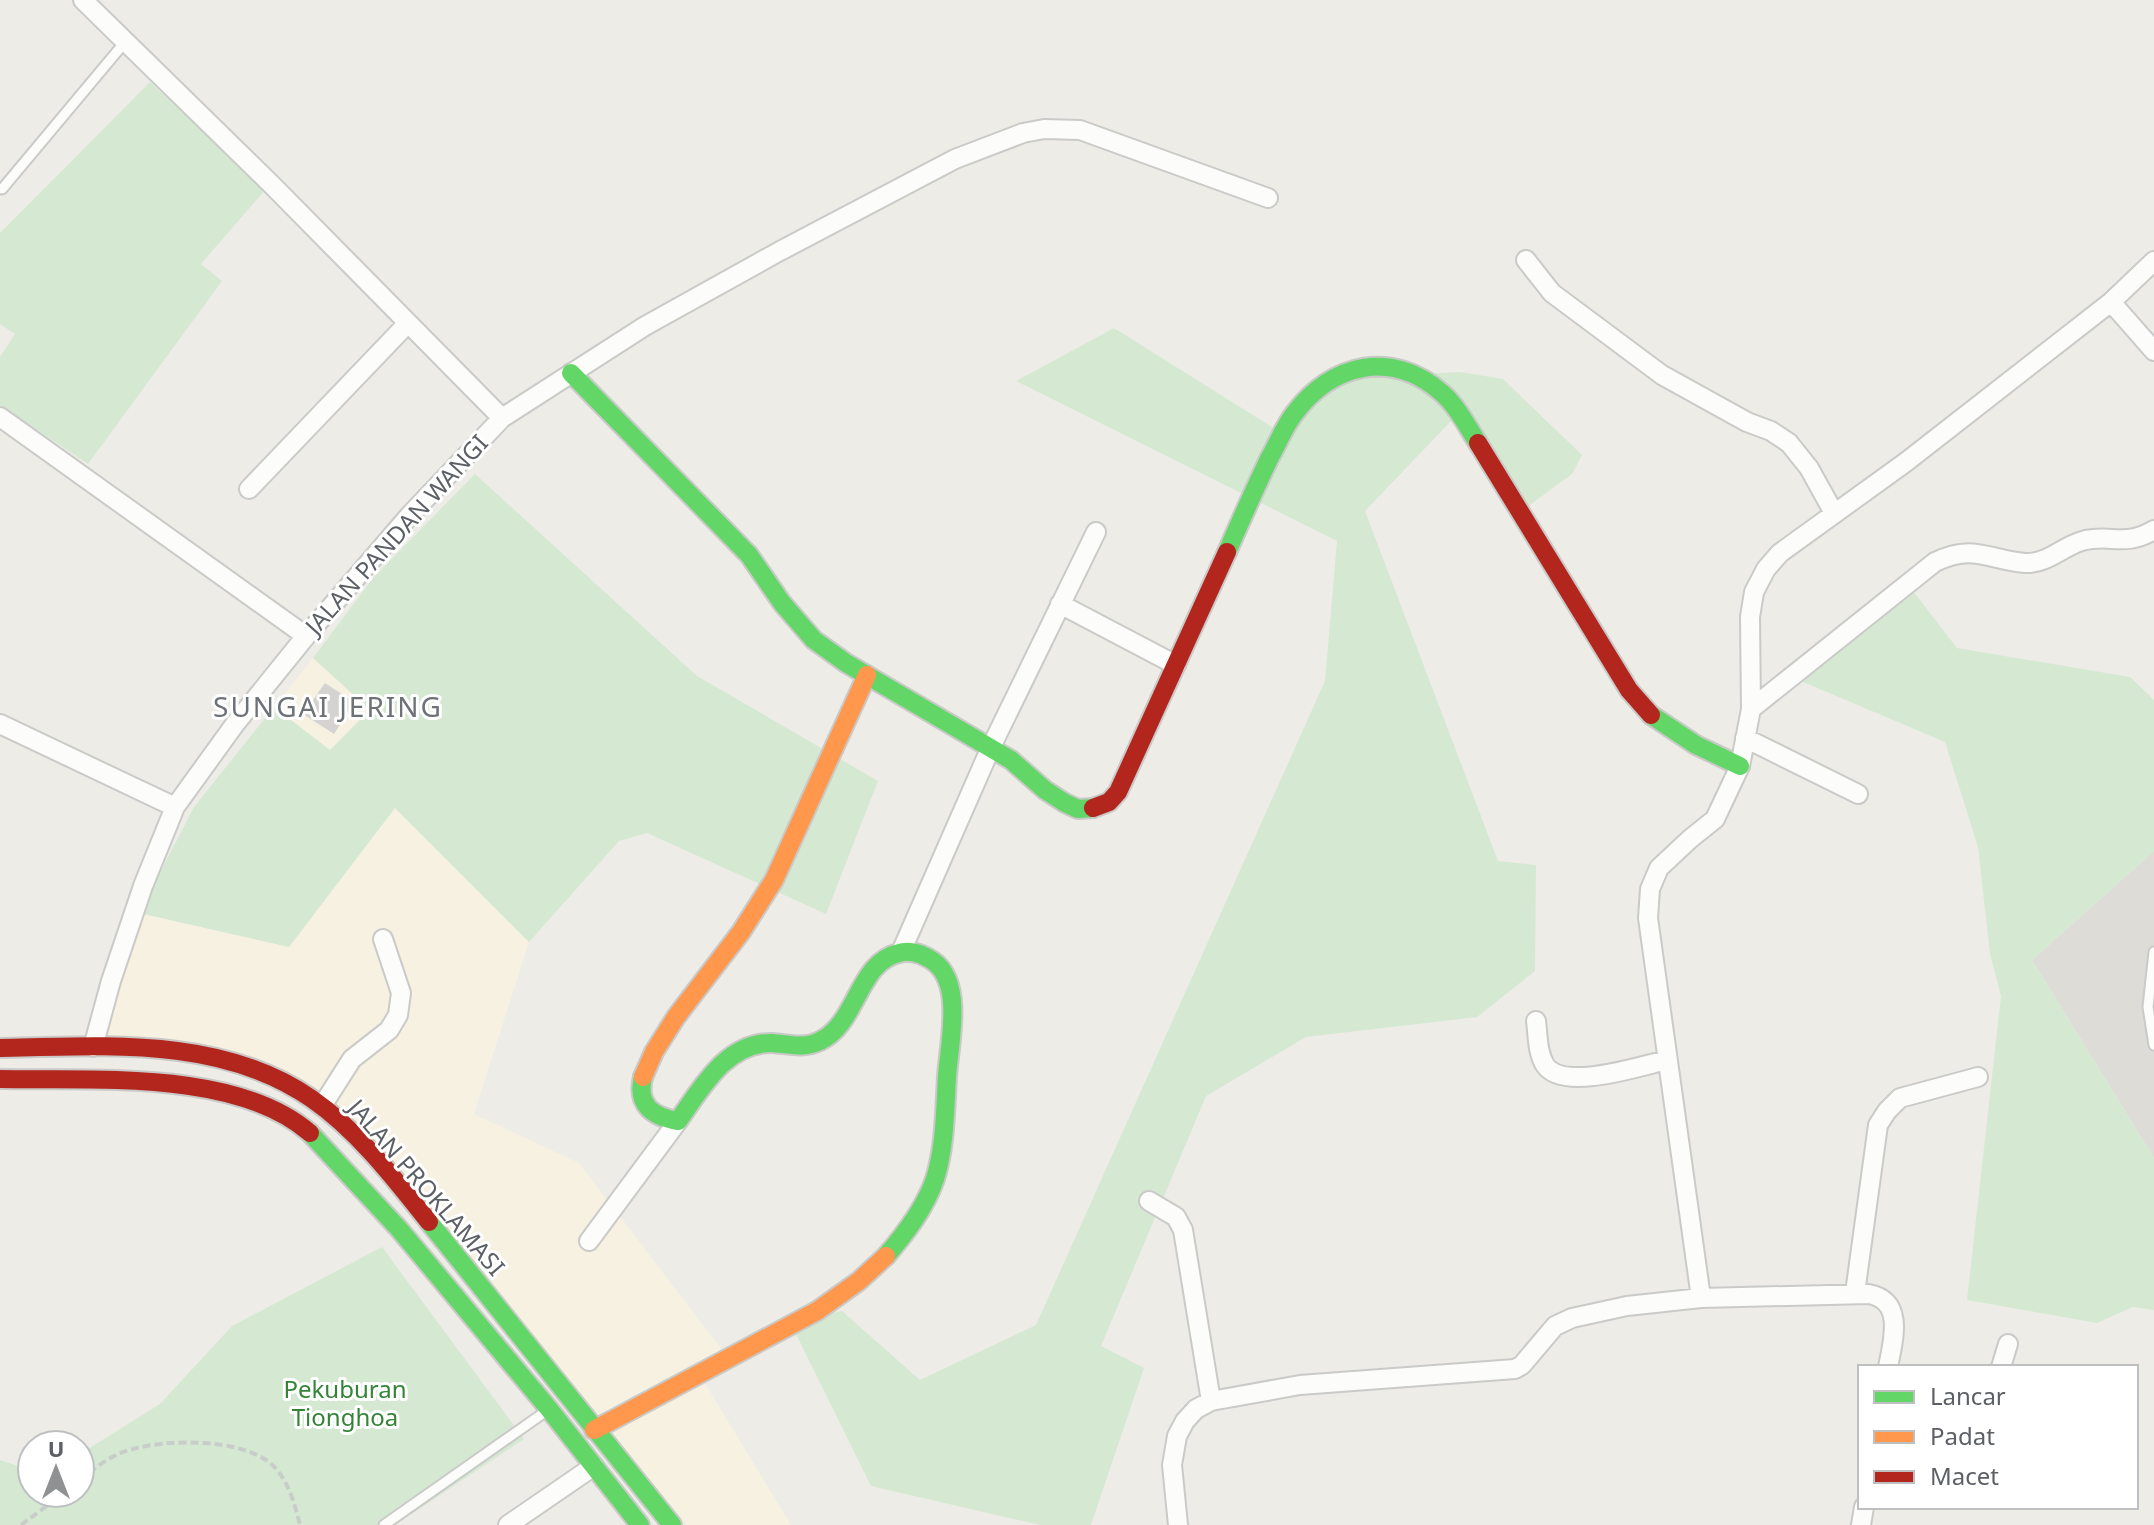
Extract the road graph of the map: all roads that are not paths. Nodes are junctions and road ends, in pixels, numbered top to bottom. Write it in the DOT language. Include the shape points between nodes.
graph roads {
  1 [pos="83,0"];
  2 [pos="125,42"];
  3 [pos="2,189"];
  4 [pos="1268,198"];
  5 [pos="1526,260"];
  6 [pos="2154,261"];
  7 [pos="2111,302"];
  8 [pos="408,323"];
  9 [pos="2154,351"];
  10 [pos="571,373"];
  11 [pos="0,417"];
  12 [pos="502,418"];
  13 [pos="249,489"];
  14 [pos="1834,513"];
  15 [pos="2154,530"];
  16 [pos="1096,532"];
  17 [pos="1060,604"];
  18 [pos="306,636"];
  19 [pos="1176,665"];
  20 [pos="867,675"];
  21 [pos="1751,709"];
  22 [pos="0,724"];
  23 [pos="1745,738"];
  24 [pos="991,747"];
  25 [pos="1740,766"];
  26 [pos="1858,794"];
  27 [pos="175,807"];
  28 [pos="383,939"];
  29 [pos="901,952"];
  30 [pos="2154,952"];
  31 [pos="1536,1021"];
  32 [pos="2154,1045"];
  33 [pos="93,1047"];
  34 [pos="0,1048"];
  35 [pos="1667,1060"];
  36 [pos="1978,1077"];
  37 [pos="0,1079"];
  38 [pos="322,1106"];
  39 [pos="678,1121"];
  40 [pos="1149,1201"];
  41 [pos="589,1241"];
  42 [pos="1855,1293"];
  43 [pos="1701,1298"];
  44 [pos="502,1312"];
  45 [pos="481,1327"];
  46 [pos="2008,1344"];
  47 [pos="1888,1365"];
  48 [pos="2002,1365"];
  49 [pos="1211,1401"];
  50 [pos="549,1409"];
  51 [pos="594,1430"];
  52 [pos="594,1466"];
  53 [pos="384,1525"];
  54 [pos="508,1525"];
  55 [pos="640,1525"];
  56 [pos="672,1525"];
  57 [pos="1178,1525"];
  1 -- 2 [label="street, JALAN PANDAN WANGI"];
  2 -- 3 [label="lane"];
  2 -- 8 [label="street, JALAN PANDAN WANGI"];
  4 -- 10 [label="street" via="1080,130 1023,133 955,159 780,251"];
  5 -- 14 [label="street" via="1552,293 1662,375 1789,443"];
  6 -- 7 [label="street"];
  7 -- 9 [label="street"];
  7 -- 14 [label="street"];
  8 -- 12 [label="street, JALAN PANDAN WANGI"];
  8 -- 13 [label="street"];
  10 -- 12 [label="street"];
  10 -- 20 [label="main road" via="749,555 814,640"];
  11 -- 18 [label="street"];
  12 -- 18 [label="street, JALAN PANDAN WANGI"];
  14 -- 21 [label="street" via="1780,553 1754,592"];
  15 -- 21 [label="street" via="2124,542 2079,542 2043,561 2023,563 1973,552 1949,555"];
  16 -- 17 [label="street"];
  17 -- 19 [label="street"];
  17 -- 24 [label="street"];
  18 -- 27 [label="street, JALAN PANDAN WANGI"];
  19 -- 24 [label="main road" via="1118,792 1099,807 1078,809 1065,803"];
  19 -- 25 [label="main road" via="1293,413 1320,384 1346,370 1395,367 1443,395 1472,434 1629,690 1656,720"];
  20 -- 24 [label="main road"];
  20 -- 39 [label="main road" via="765,897 679,1010 646,1069 641,1084 647,1111 658,1119"];
  21 -- 23 [label="street"];
  22 -- 27 [label="street"];
  23 -- 25 [label="street"];
  23 -- 26 [label="street"];
  24 -- 29 [label="street"];
  25 -- 35 [label="street" via="1715,819 1659,868 1650,889 1648,918"];
  27 -- 33 [label="street, JALAN PANDAN WANGI" via="143,886"];
  28 -- 38 [label="street" via="401,993 398,1015 389,1030 352,1059"];
  29 -- 39 [label="main road" via="877,964 825,1040 809,1046 744,1045 731,1053"];
  29 -- 51 [label="main road" via="931,958 943,970 952,1000 943,1129 936,1177 923,1208 885,1257 834,1301"];
  30 -- 32 [label="lane" via="2148,1007"];
  31 -- 35 [label="street" via="1540,1055 1551,1072 1562,1076 1603,1074"];
  33 -- 34 [label="main road, JALAN PROKLAMASI"];
  33 -- 38 [label="main road, JALAN PROKLAMASI" via="201,1053 254,1068 302,1090"];
  35 -- 43 [label="street"];
  36 -- 42 [label="street" via="1900,1098 1878,1125"];
  37 -- 45 [label="main road, JALAN PROKLAMASI" via="182,1083 293,1118 399,1229"];
  38 -- 44 [label="main road, JALAN PROKLAMASI" via="363,1145"];
  39 -- 41 [label="street"];
  40 -- 49 [label="street" via="1176,1217 1183,1230"];
  42 -- 43 [label="street"];
  42 -- 47 [label="street" via="1878,1296 1889,1304 1894,1332"];
  43 -- 49 [label="street" via="1572,1318 1555,1326 1515,1369 1300,1385"];
  44 -- 45 [label="main road"];
  44 -- 51 [label="main road, JALAN PROKLAMASI"];
  45 -- 50 [label="main road, JALAN PROKLAMASI"];
  46 -- 48 [label="street"];
  49 -- 57 [label="street" via="1185,1421 1174,1449"];
  50 -- 52 [label="main road, JALAN PROKLAMASI"];
  50 -- 53 [label="lane"];
  51 -- 56 [label="main road, JALAN PROKLAMASI"];
  52 -- 54 [label="street"];
  52 -- 55 [label="main road, JALAN PROKLAMASI"];
}
